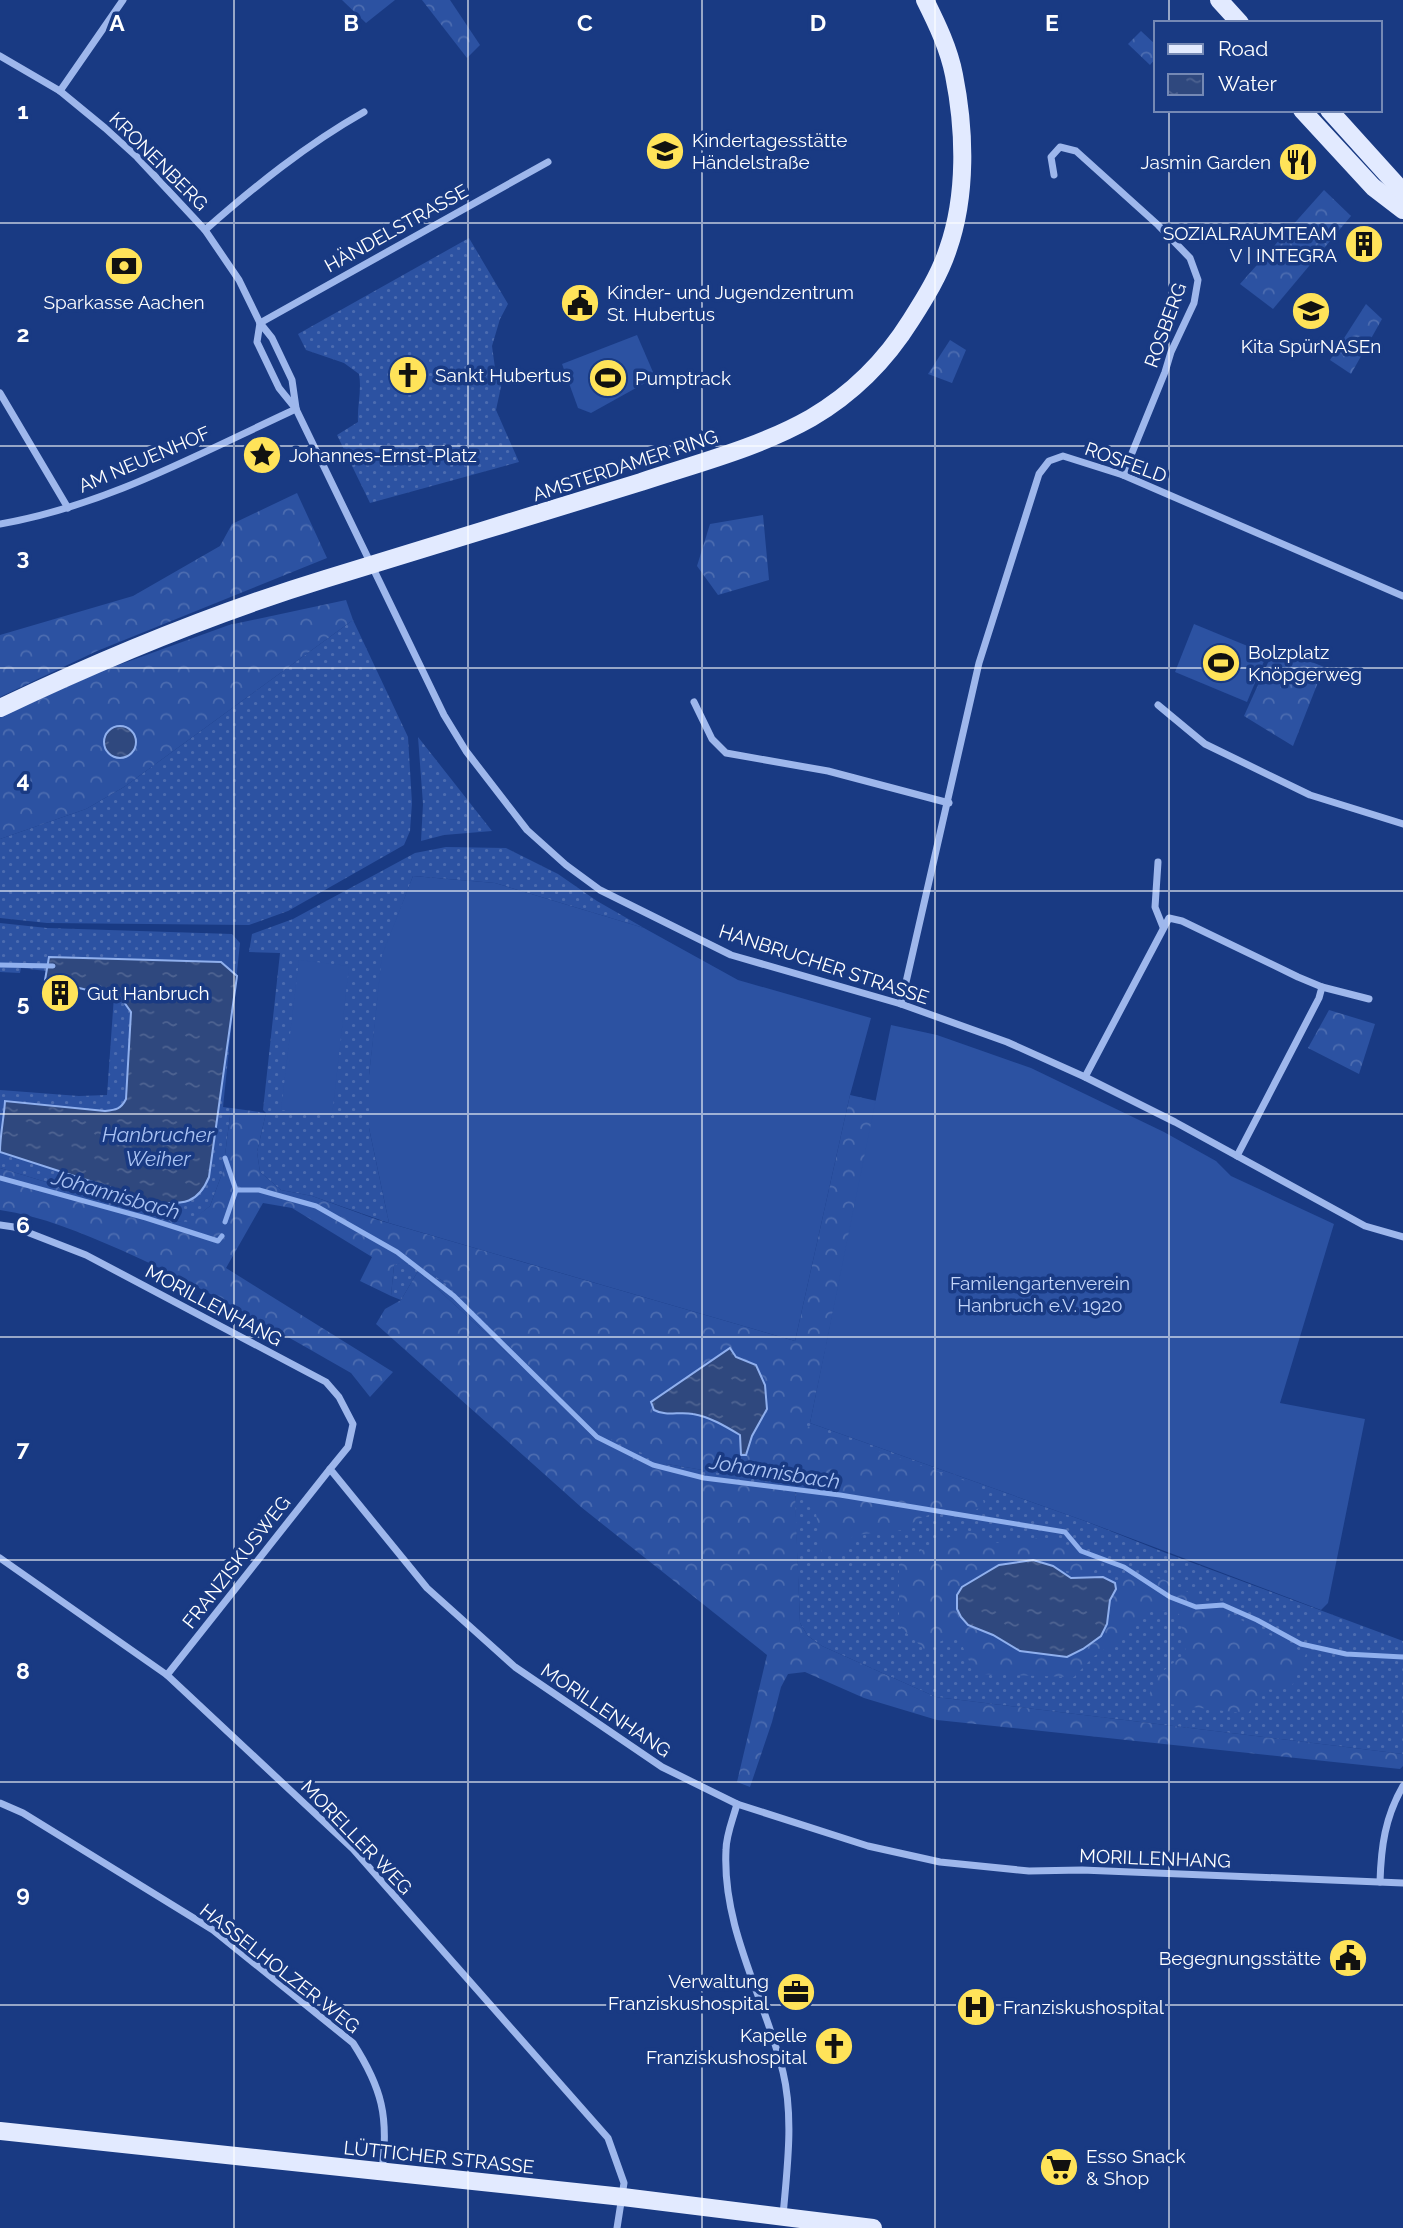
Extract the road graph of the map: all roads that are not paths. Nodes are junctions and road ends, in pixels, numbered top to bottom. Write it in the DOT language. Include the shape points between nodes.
graph roads {
  1 [pos="123,0"];
  2 [pos="925,0"];
  3 [pos="1219,0"];
  4 [pos="1238,21"];
  5 [pos="0,56"];
  6 [pos="60,91"];
  7 [pos="364,112"];
  8 [pos="1304,112"];
  9 [pos="1331,112"];
  10 [pos="548,162"];
  11 [pos="1054,175"];
  12 [pos="1403,192"];
  13 [pos="1403,210"];
  14 [pos="205,230"];
  15 [pos="260,323"];
  16 [pos="0,393"];
  17 [pos="296,409"];
  18 [pos="1124,475"];
  19 [pos="68,508"];
  20 [pos="0,524"];
  21 [pos="372,566"];
  22 [pos="1403,596"];
  23 [pos="694,702"];
  24 [pos="1158,705"];
  25 [pos="0,708"];
  26 [pos="949,803"];
  27 [pos="1403,824"];
  28 [pos="1158,862"];
  29 [pos="1163,927"];
  30 [pos="1322,987"];
  31 [pos="1369,999"];
  32 [pos="901,1004"];
  33 [pos="1085,1077"];
  34 [pos="1237,1156"];
  35 [pos="0,1225"];
  36 [pos="1403,1237"];
  37 [pos="330,1469"];
  38 [pos="0,1558"];
  39 [pos="167,1675"];
  40 [pos="1403,1786"];
  41 [pos="0,1802"];
  42 [pos="737,1804"];
  43 [pos="1380,1882"];
  44 [pos="1403,1883"];
  45 [pos="0,2132"];
  46 [pos="382,2172"];
  47 [pos="623,2197"];
  48 [pos="783,2216"];
  49 [pos="617,2228"];
  50 [pos="873,2228"];
  1 -- 6 [label="street"];
  2 -- 21 [label="main road, AMSTERDAMER RING" via="954,74 962,134 956,220 925,299 895,345 858,385 812,418 759,443"];
  3 -- 4 [label="main road"];
  5 -- 6 [label="street, KRONENBERG"];
  6 -- 14 [label="street, KRONENBERG" via="129,149"];
  7 -- 14 [label="street" via="328,132"];
  8 -- 13 [label="main road" via="1373,187"];
  9 -- 12 [label="main road"];
  10 -- 15 [label="street, HÄNDELSTRASSE"];
  11 -- 18 [label="street, ROSBERG" via="1051,157 1060,147 1076,151 1190,258 1198,280 1194,303"];
  14 -- 15 [label="street, KRONENBERG" via="239,280"];
  15 -- 17 [label="street, KRONENBERG" via="292,380"];
  15 -- 17 [label="street, KRONENBERG" via="257,342 279,388"];
  16 -- 19 [label="street"];
  17 -- 19 [label="street, AM NEUENHOF"];
  17 -- 21 [label="street, KRONENBERG"];
  18 -- 22 [label="street, ROSFELD"];
  18 -- 26 [label="street, ROSFELD" via="1063,456 1049,461 1039,474 982,651"];
  19 -- 20 [label="street, AM NEUENHOF"];
  21 -- 25 [label="main road, AMSTERDAMER RING" via="275,595 94,664"];
  21 -- 32 [label="street, HANBRUCHER STRASSE" via="466,751 527,830 558,859 600,890 731,955"];
  23 -- 26 [label="street" via="712,739 726,752 828,771"];
  24 -- 27 [label="street" via="1205,744 1310,795"];
  26 -- 32 [label="street, ROSFELD"];
  28 -- 29 [label="street" via="1155,907"];
  29 -- 30 [label="street" via="1169,918 1182,921"];
  29 -- 33 [label="street"];
  30 -- 31 [label="street"];
  30 -- 34 [label="street"];
  32 -- 33 [label="street, HANBRUCHER STRASSE" via="1007,1042"];
  33 -- 34 [label="street, HANBRUCHER STRASSE"];
  34 -- 36 [label="street, HANBRUCHER STRASSE" via="1365,1226"];
  35 -- 37 [label="street, MORILLENHANG" via="86,1255 326,1382 353,1424 348,1447"];
  37 -- 39 [label="street, FRANZISKUSWEG"];
  37 -- 42 [label="street, MORILLENHANG" via="427,1588 514,1667 662,1767"];
  38 -- 39 [label="street, MORELLER WEG"];
  39 -- 47 [label="street, MORELLER WEG" via="353,1849 608,2138 624,2183"];
  40 -- 43 [label="street" via="1387,1818"];
  41 -- 46 [label="street, HASSELHOLZER WEG" via="213,1930 353,2043 383,2105"];
  42 -- 43 [label="street, MORILLENHANG" via="868,1846 940,1861 1029,1871"];
  42 -- 48 [label="street" via="726,1847 727,1888 783,2073 789,2118"];
  43 -- 44 [label="street, MORILLENHANG"];
  45 -- 46 [label="main road, LÜTTICHER STRASSE"];
  46 -- 47 [label="main road, LÜTTICHER STRASSE"];
  47 -- 48 [label="main road, LÜTTICHER STRASSE"];
  47 -- 49 [label="street"];
  48 -- 50 [label="main road, LÜTTICHER STRASSE"];
}
